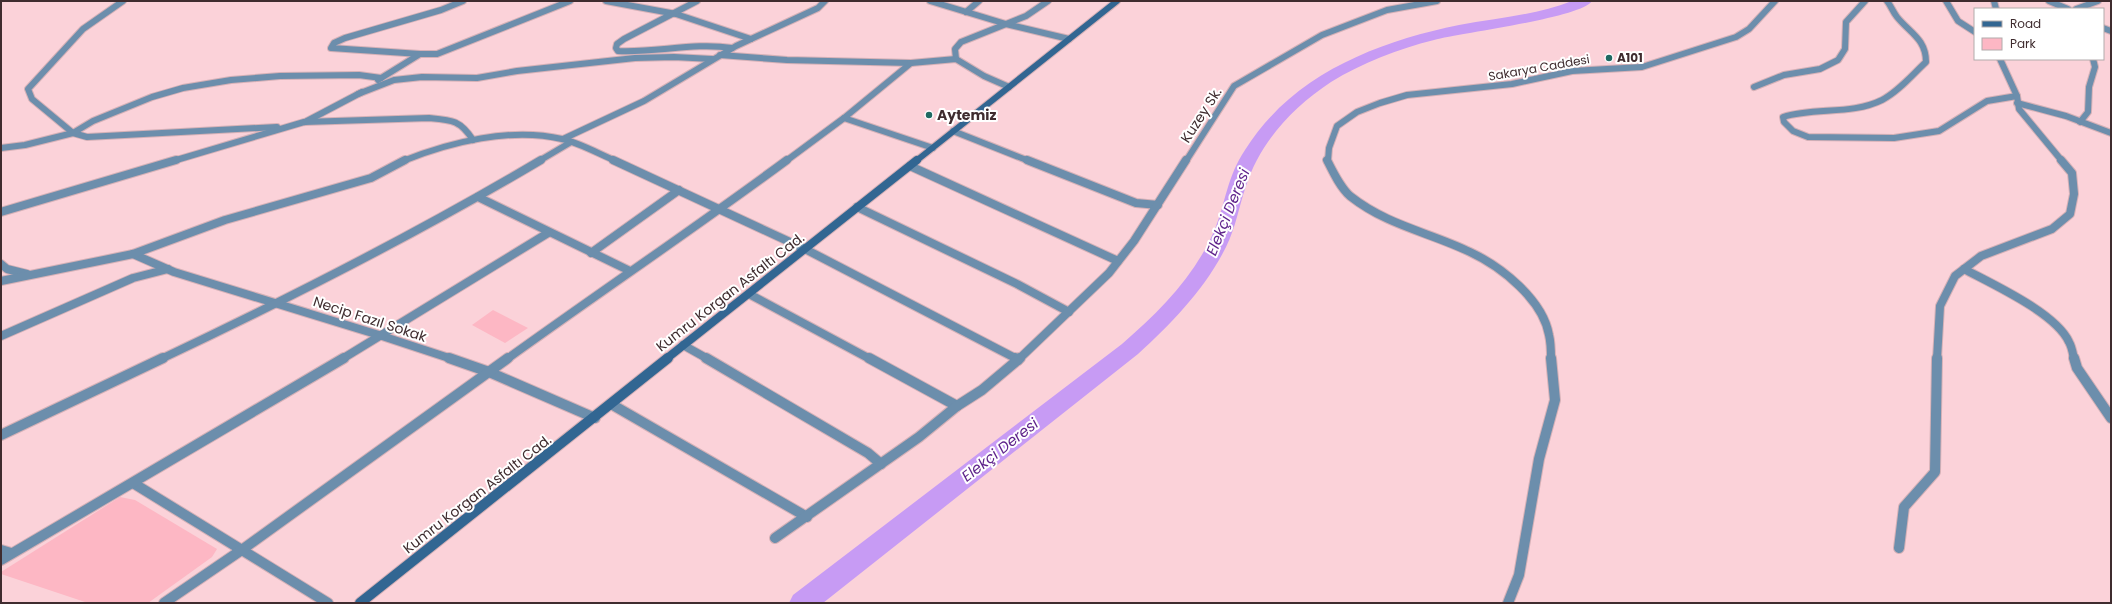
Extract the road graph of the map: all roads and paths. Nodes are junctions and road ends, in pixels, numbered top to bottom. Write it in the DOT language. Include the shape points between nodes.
graph roads {
  1 [pos="123,1"];
  2 [pos="463,1"];
  3 [pos="570,1"];
  4 [pos="606,1"];
  5 [pos="697,1"];
  6 [pos="825,1"];
  7 [pos="930,1"];
  8 [pos="979,1"];
  9 [pos="1048,1"];
  10 [pos="1117,1"];
  11 [pos="1434,1"];
  12 [pos="1775,1"];
  13 [pos="1865,1"];
  14 [pos="1887,1"];
  15 [pos="1946,1"];
  16 [pos="2049,1"];
  17 [pos="2098,1"];
  18 [pos="2066,8"];
  19 [pos="2079,8"];
  20 [pos="966,12"];
  21 [pos="671,13"];
  22 [pos="1006,24"];
  23 [pos="1974,31"];
  24 [pos="751,39"];
  25 [pos="1069,39"];
  26 [pos="732,48"];
  27 [pos="420,54"];
  28 [pos="719,55"];
  29 [pos="712,59"];
  30 [pos="956,59"];
  31 [pos="2000,60"];
  32 [pos="2093,60"];
  33 [pos="911,63"];
  34 [pos="381,78"];
  35 [pos="1010,87"];
  36 [pos="1754,87"];
  37 [pos="358,94"];
  38 [pos="2017,100"];
  39 [pos="844,118"];
  40 [pos="304,122"];
  41 [pos="2080,122"];
  42 [pos="280,128"];
  43 [pos="953,131"];
  44 [pos="73,133"];
  45 [pos="2111,133"];
  46 [pos="563,139"];
  47 [pos="473,140"];
  48 [pos="571,142"];
  49 [pos="1,148"];
  50 [pos="932,148"];
  51 [pos="910,166"];
  52 [pos="679,190"];
  53 [pos="478,198"];
  54 [pos="1158,205"];
  55 [pos="857,207"];
  56 [pos="720,210"];
  57 [pos="1,212"];
  58 [pos="548,233"];
  59 [pos="805,249"];
  60 [pos="591,253"];
  61 [pos="133,254"];
  62 [pos="1118,261"];
  63 [pos="1,264"];
  64 [pos="168,269"];
  65 [pos="1964,269"];
  66 [pos="630,271"];
  67 [pos="34,275"];
  68 [pos="1,281"];
  69 [pos="749,294"];
  70 [pos="278,303"];
  71 [pos="1068,312"];
  72 [pos="1,336"];
  73 [pos="382,336"];
  74 [pos="683,345"];
  75 [pos="1018,360"];
  76 [pos="489,372"];
  77 [pos="612,404"];
  78 [pos="957,406"];
  79 [pos="595,418"];
  80 [pos="2111,418"];
  81 [pos="1,435"];
  82 [pos="881,464"];
  83 [pos="134,483"];
  84 [pos="807,517"];
  85 [pos="775,538"];
  86 [pos="1899,548"];
  87 [pos="243,549"];
  88 [pos="6,552"];
  89 [pos="1,560"];
  90 [pos="164,603"];
  91 [pos="328,603"];
  92 [pos="360,603"];
  93 [pos="1508,603"];
  1 -- 44 [label="street" via="103,13 79,34 28,89 32,99"];
  2 -- 27 [label="street" via="441,10 345,38 334,43 331,48"];
  3 -- 27 [label="street" via="437,54"];
  4 -- 21 [label="street"];
  5 -- 21 [label="street"];
  6 -- 24 [label="street" via="818,8"];
  7 -- 20 [label="street"];
  8 -- 20 [label="street"];
  9 -- 22 [label="street" via="1026,16"];
  10 -- 25 [label="main road, Kumru Korgan Asfaltı Cad."];
  11 -- 54 [label="street, Kuzey Sk." via="1387,10 1322,35 1234,86"];
  12 -- 93 [label="street, Sakarya Caddesi" via="1749,29 1736,37 1642,67 1572,71 1512,84 1407,95 1358,112 1337,126 1328,148 1327,159 1333,173 1349,195 1391,222 1471,252 1512,279 1537,305 1549,334 1555,400 1539,458 1519,575"];
  13 -- 36 [label="street" via="1846,22 1845,49 1838,60 1820,69 1784,74"];
  14 -- 38 [label="street" via="1898,17 1920,37 1927,54 1926,62 1882,99 1847,108 1784,116 1784,122 1792,131 1808,137 1912,136 1939,131 1987,101"];
  15 -- 23 [label="street" via="1958,21"];
  16 -- 18 [label="street"];
  17 -- 19 [label="street"];
  20 -- 22 [label="street"];
  21 -- 24 [label="street"];
  21 -- 26 [label="street" via="617,44 618,51 691,46"];
  22 -- 25 [label="street"];
  22 -- 30 [label="street" via="961,42 955,49"];
  24 -- 26 [label="street"];
  25 -- 35 [label="main road, Kumru Korgan Asfaltı Cad."];
  26 -- 28 [label="street"];
  27 -- 34 [label="street"];
  28 -- 29 [label="street"];
  28 -- 33 [label="street" via="787,60"];
  29 -- 37 [label="street" via="674,56 635,58 477,78 422,77 394,80"];
  29 -- 46 [label="street" via="644,101"];
  30 -- 33 [label="street"];
  30 -- 35 [label="street" via="984,76"];
  31 -- 38 [label="street"];
  32 -- 41 [label="street" via="2095,67 2089,87 2088,112"];
  33 -- 39 [label="street"];
  34 -- 37 [label="street"];
  34 -- 44 [label="street" via="359,74 280,76 231,80 183,88 93,121"];
  35 -- 43 [label="main road, Kumru Korgan Asfaltı Cad."];
  37 -- 40 [label="street"];
  38 -- 41 [label="street"];
  38 -- 65 [label="street" via="2019,109 2072,174 2074,194 2070,214 2052,229 1981,256"];
  39 -- 50 [label="street"];
  39 -- 56 [label="street"];
  40 -- 42 [label="street"];
  40 -- 47 [label="street" via="448,119 464,125"];
  41 -- 45 [label="street"];
  42 -- 44 [label="street" via="276,126 87,137"];
  42 -- 57 [label="street" via="237,144 77,188"];
  43 -- 50 [label="main road, Kumru Korgan Asfaltı Cad."];
  43 -- 54 [label="street" via="1136,203"];
  44 -- 49 [label="street"];
  46 -- 47 [label="street" via="531,134"];
  46 -- 48 [label="street"];
  47 -- 61 [label="street" via="436,148 395,164 371,178 225,220"];
  48 -- 52 [label="street"];
  48 -- 53 [label="street"];
  50 -- 51 [label="main road, Kumru Korgan Asfaltı Cad."];
  51 -- 55 [label="main road, Kumru Korgan Asfaltı Cad."];
  51 -- 62 [label="street"];
  52 -- 56 [label="street"];
  52 -- 60 [label="street"];
  53 -- 58 [label="street"];
  53 -- 70 [label="street"];
  54 -- 62 [label="street, Kuzey Sk."];
  55 -- 59 [label="main road, Kumru Korgan Asfaltı Cad."];
  55 -- 71 [label="street" via="1017,284"];
  56 -- 59 [label="street"];
  56 -- 66 [label="street"];
  58 -- 60 [label="street"];
  58 -- 73 [label="street"];
  59 -- 69 [label="main road, Kumru Korgan Asfaltı Cad."];
  59 -- 75 [label="street"];
  60 -- 66 [label="street"];
  61 -- 64 [label="street, Necip Fazıl Sokak"];
  61 -- 67 [label="street"];
  62 -- 71 [label="street, Kuzey Sk."];
  63 -- 67 [label="street" via="19,273"];
  64 -- 70 [label="street, Necip Fazıl Sokak"];
  64 -- 72 [label="street" via="133,278"];
  65 -- 80 [label="street" via="2004,290 2053,321 2068,341 2077,368"];
  65 -- 86 [label="street" via="1955,276 1940,306 1935,389 1935,472 1904,507"];
  66 -- 76 [label="street"];
  67 -- 68 [label="street"];
  69 -- 74 [label="main road, Kumru Korgan Asfaltı Cad."];
  69 -- 78 [label="street"];
  70 -- 73 [label="street, Necip Fazıl Sokak"];
  70 -- 81 [label="street"];
  71 -- 75 [label="street, Kuzey Sk."];
  73 -- 76 [label="street, Necip Fazıl Sokak"];
  73 -- 83 [label="street"];
  74 -- 77 [label="main road, Kumru Korgan Asfaltı Cad."];
  74 -- 82 [label="street" via="868,453"];
  75 -- 78 [label="street, Kuzey Sk." via="982,390"];
  76 -- 79 [label="street, Necip Fazıl Sokak"];
  76 -- 87 [label="street"];
  77 -- 79 [label="main road, Kumru Korgan Asfaltı Cad."];
  77 -- 84 [label="street"];
  78 -- 82 [label="street, Kuzey Sk."];
  79 -- 92 [label="main road, Kumru Korgan Asfaltı Cad."];
  82 -- 84 [label="street, Kuzey Sk."];
  83 -- 87 [label="street"];
  83 -- 88 [label="street"];
  84 -- 85 [label="street, Kuzey Sk."];
  87 -- 90 [label="street"];
  87 -- 91 [label="street"];
  88 -- 89 [label="street"];
}
